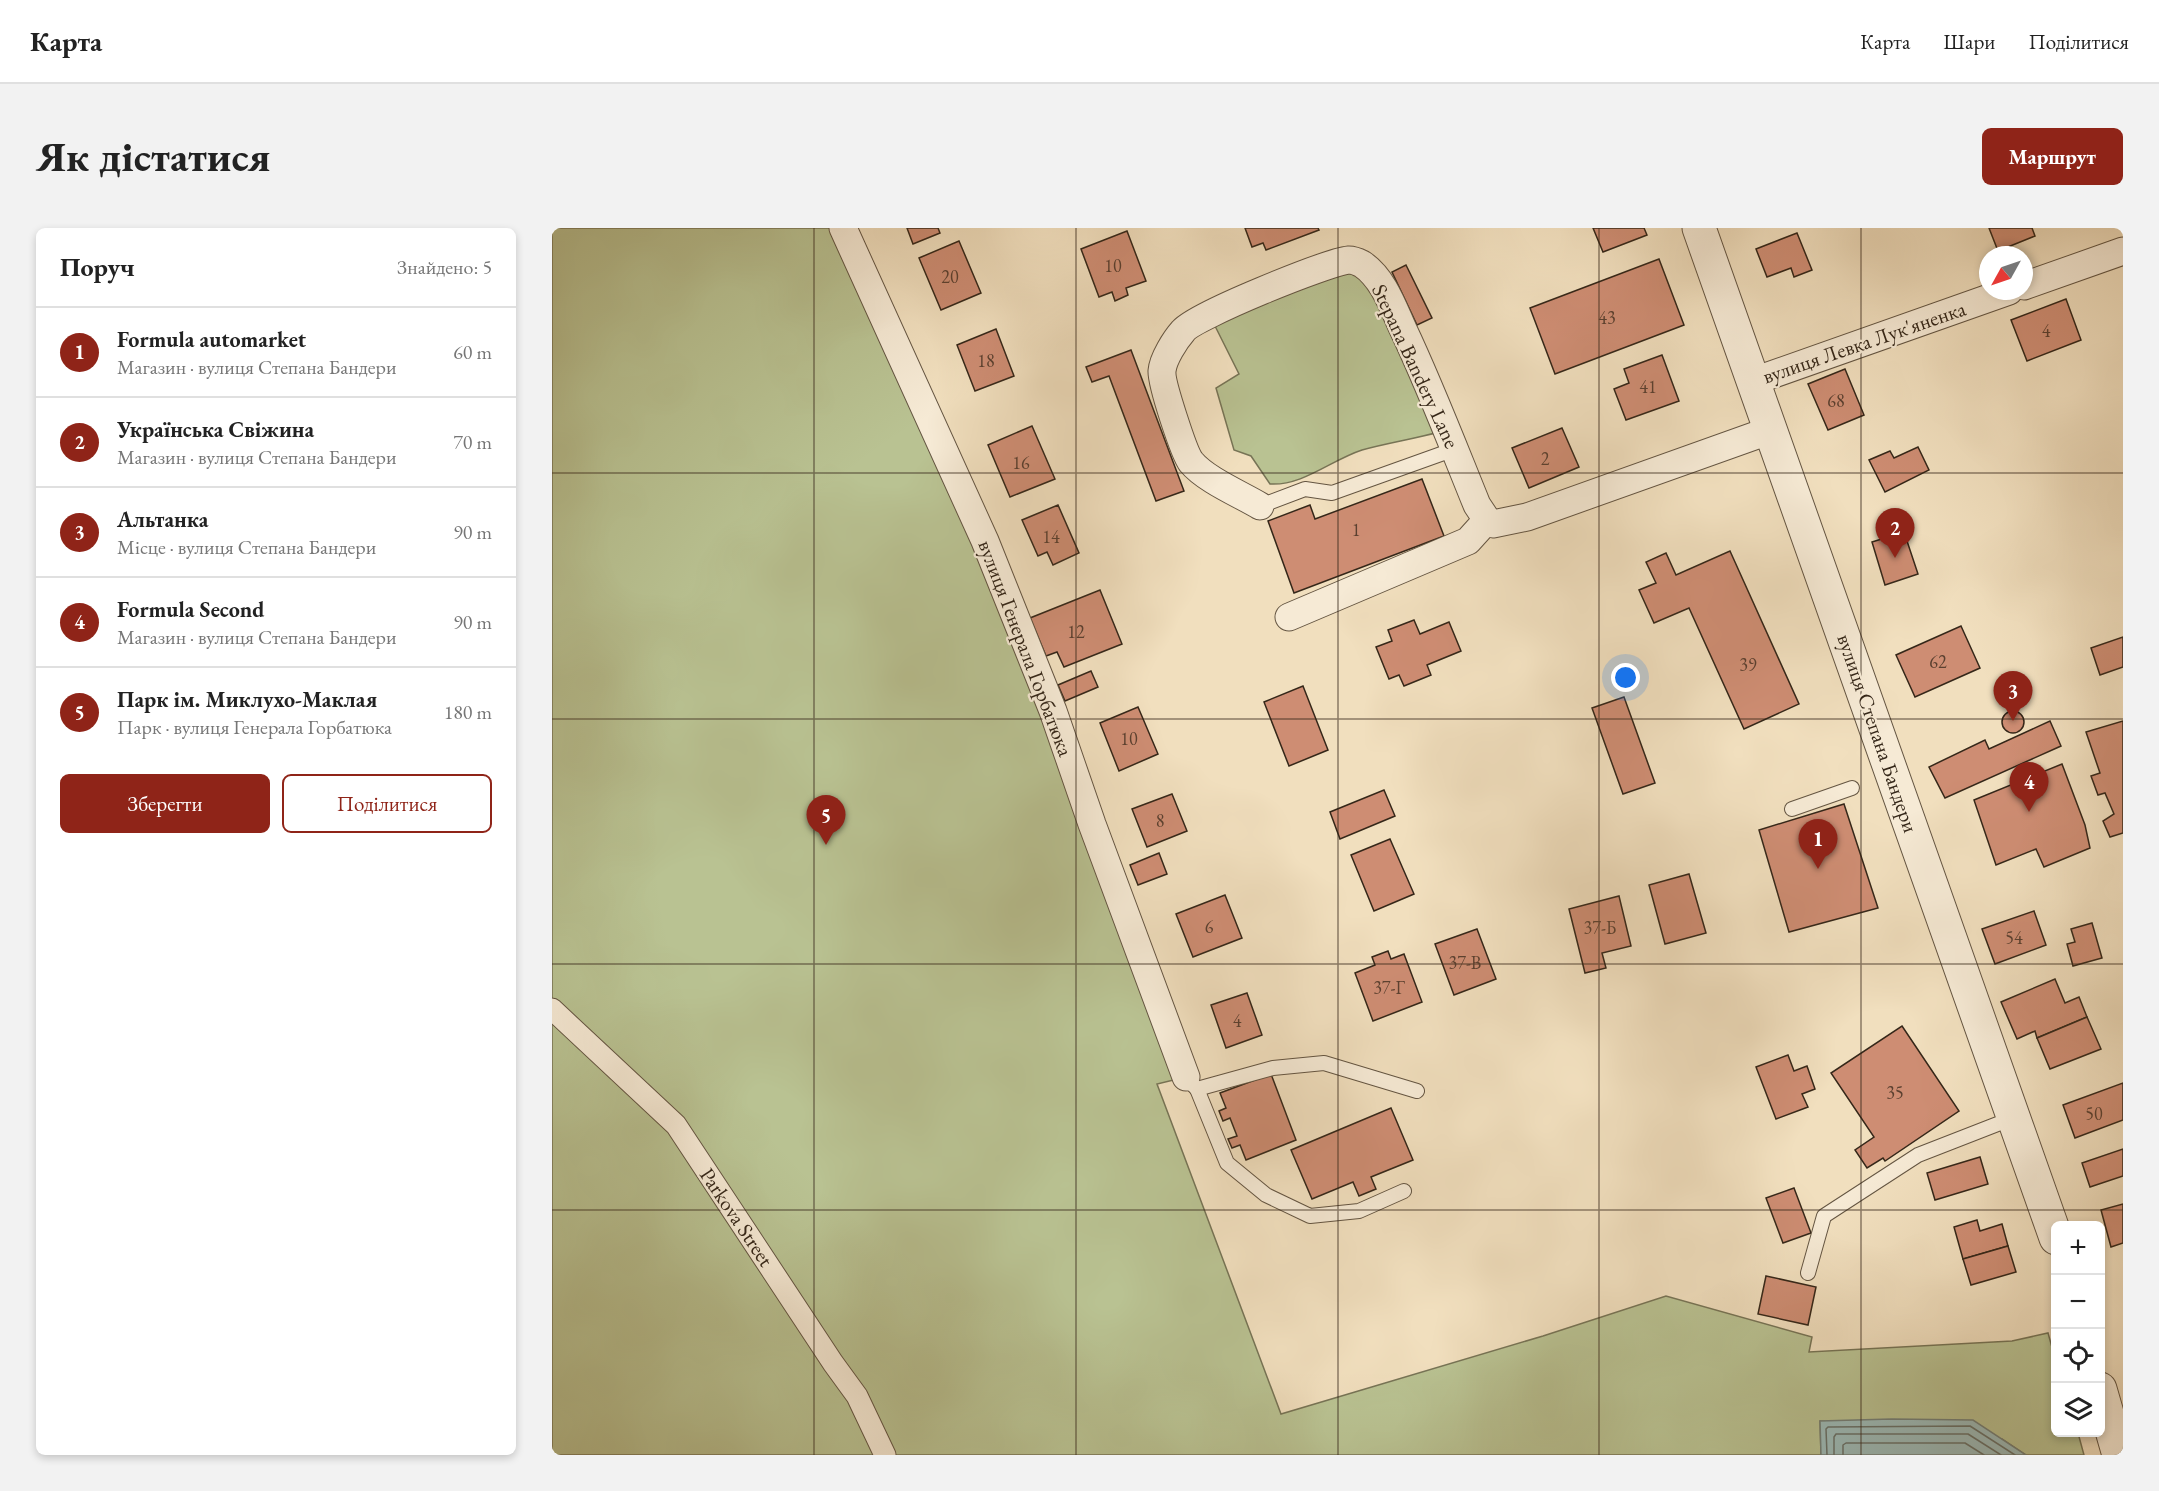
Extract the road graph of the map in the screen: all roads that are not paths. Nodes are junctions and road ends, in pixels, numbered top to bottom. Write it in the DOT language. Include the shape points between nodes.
graph roads {
  1 [pos="843,228"];
  2 [pos="1699,228"];
  3 [pos="2123,251"];
  4 [pos="2033,283"];
  5 [pos="1984,300"];
  6 [pos="1754,381"];
  7 [pos="1771,430"];
  8 [pos="1455,450"];
  9 [pos="1260,506"];
  10 [pos="1488,520"];
  11 [pos="1289,617"];
  12 [pos="1852,788"];
  13 [pos="1792,809"];
  14 [pos="552,1009"];
  15 [pos="1192,1083"];
  16 [pos="1417,1091"];
  17 [pos="2013,1118"];
  18 [pos="1404,1191"];
  19 [pos="2051,1227"];
  20 [pos="1808,1272"];
  21 [pos="2105,1406"];
  22 [pos="885,1455"];
  23 [pos="2119,1455"];
  1 -- 15 [label="street, вулиця Генерала Горбатюка" via="989,552 1053,711 1176,1054"];
  2 -- 6 [label="street, вулиця Степана Бандери"];
  3 -- 4 [label="street"];
  5 -- 6 [label="street, вулиця Левка Лук'яненка"];
  6 -- 7 [label="street, вулиця Степана Бандери"];
  7 -- 10 [label="street" via="1527,517 1501,524"];
  7 -- 17 [label="street, вулиця Степана Бандери"];
  8 -- 9 [label="lane" via="1332,493 1305,489"];
  8 -- 9 [label="street, Stepana Bandery Lane" via="1416,356 1376,276 1360,262 1351,260 1318,267 1184,329 1162,371 1168,401 1190,461"];
  8 -- 10 [label="street, Stepana Bandery Lane" via="1477,505"];
  10 -- 11 [label="street" via="1468,541"];
  12 -- 13 [label="lane"];
  14 -- 22 [label="street, Parkova Street" via="676,1125 857,1396"];
  15 -- 16 [label="lane" via="1324,1063"];
  15 -- 18 [label="lane" via="1227,1163 1266,1196 1310,1216 1359,1211"];
  17 -- 19 [label="street, вулиця Степана Бандери"];
  17 -- 20 [label="lane" via="1918,1155 1824,1216"];
  21 -- 23 [label="street"];
}
